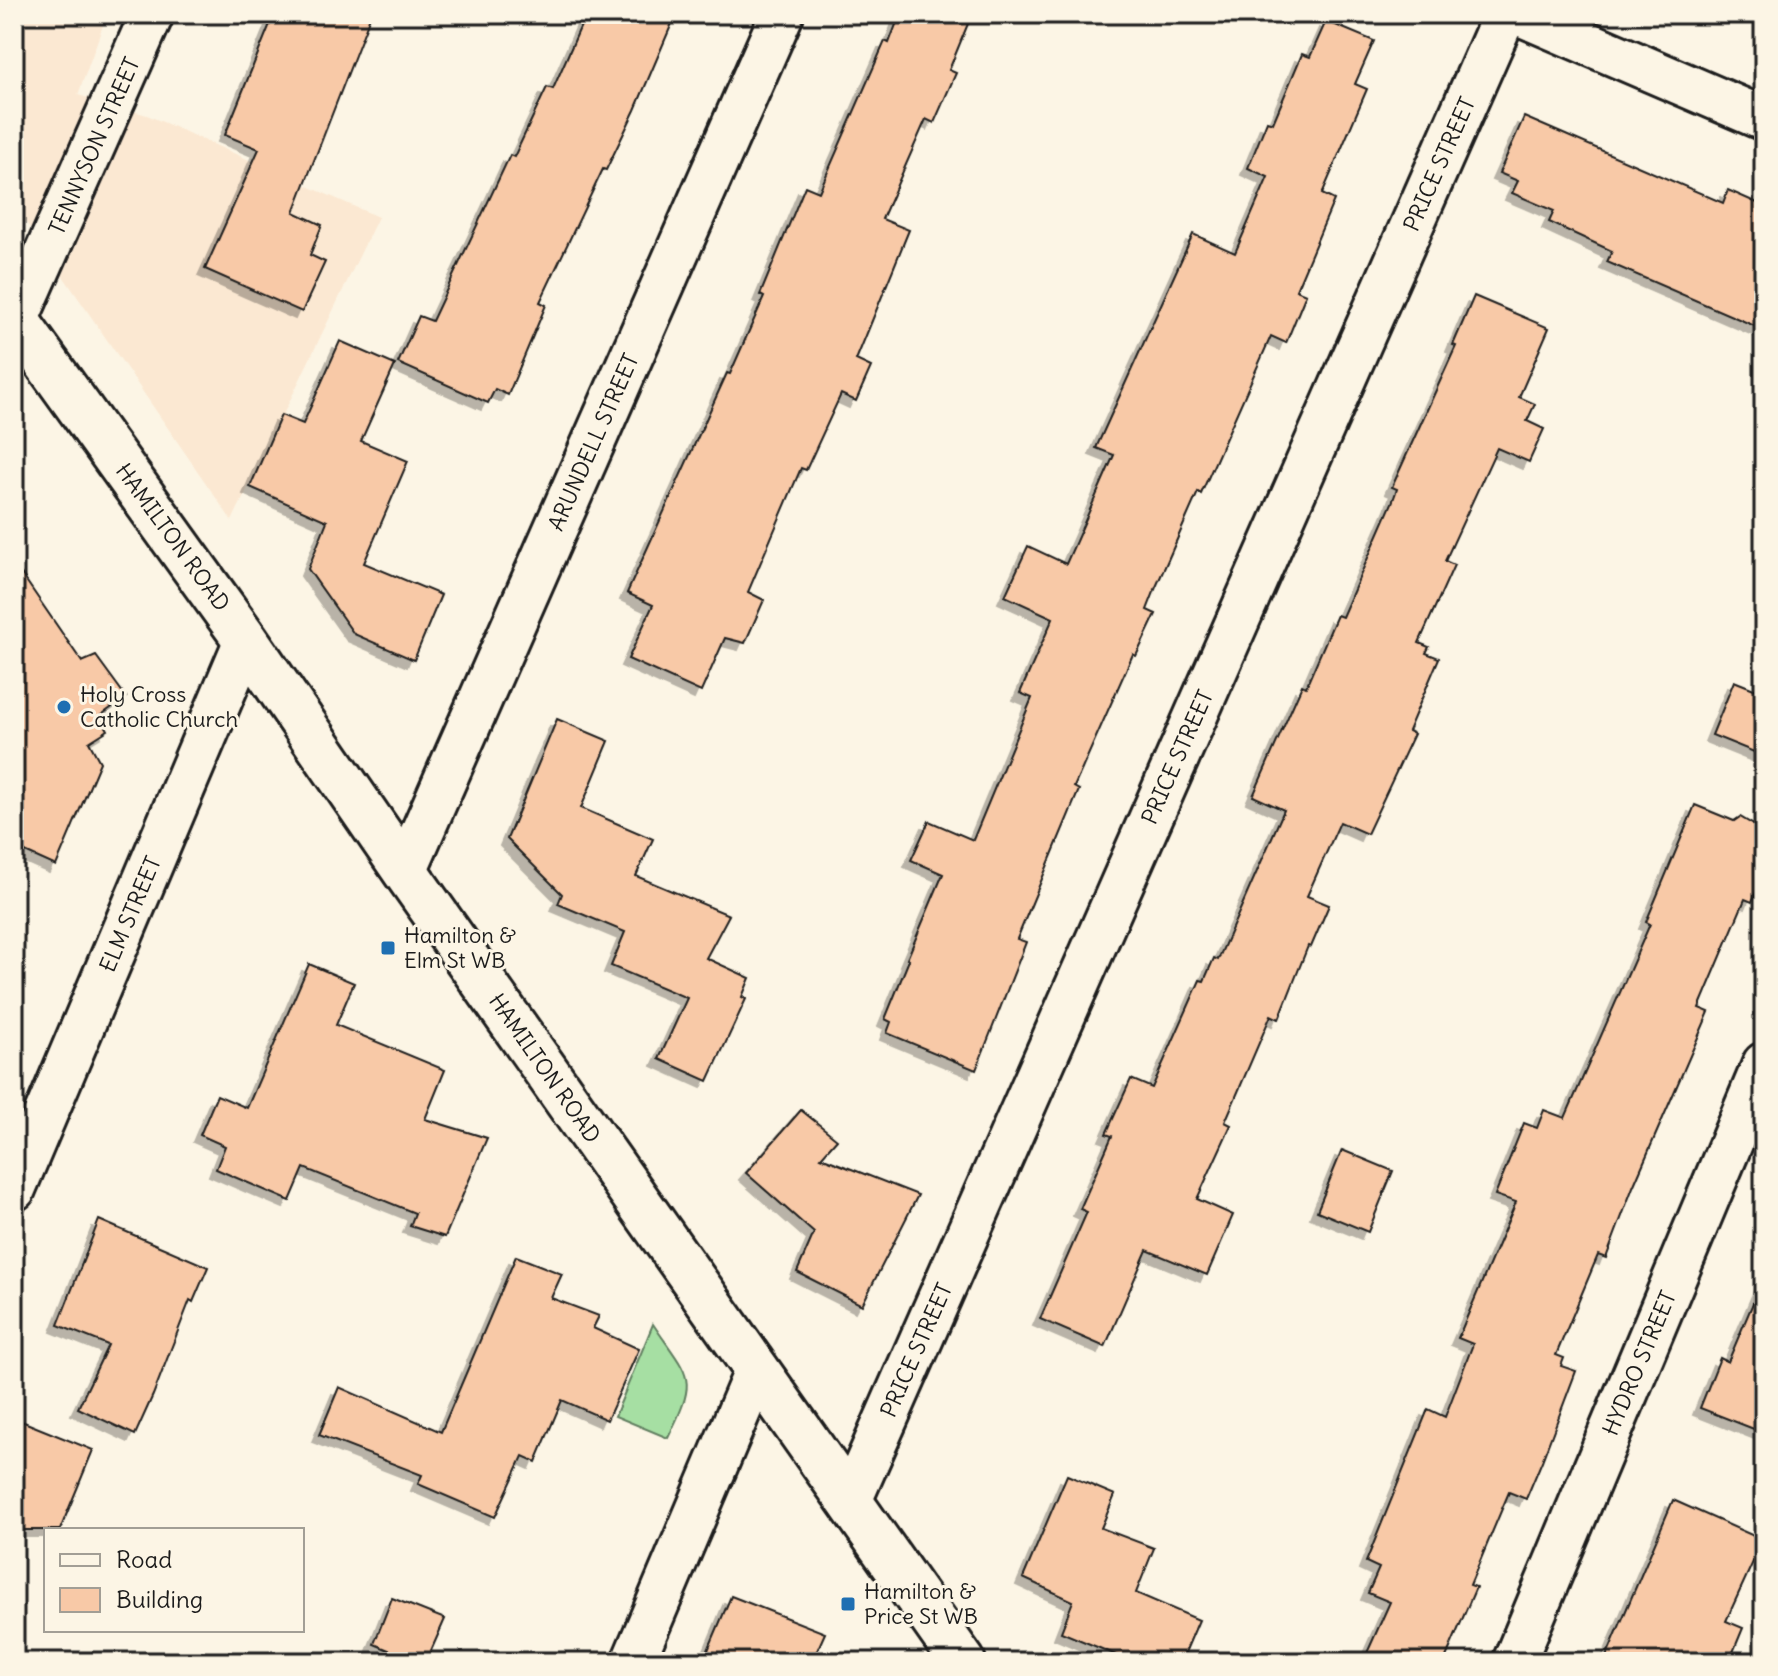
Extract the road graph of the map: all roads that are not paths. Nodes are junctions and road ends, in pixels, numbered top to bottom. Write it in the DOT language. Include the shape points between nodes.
graph roads {
  1 [pos="152,14"];
  2 [pos="782,14"];
  3 [pos="1505,14"];
  4 [pos="1520,14"];
  5 [pos="1764,119"];
  6 [pos="15,319"];
  7 [pos="246,640"];
  8 [pos="405,871"];
  9 [pos="1764,1064"];
  10 [pos="14,1189"];
  11 [pos="757,1369"];
  12 [pos="850,1501"];
  13 [pos="633,1662"];
  14 [pos="963,1662"];
  15 [pos="1514,1662"];
  1 -- 6 [label="street, TENNYSON STREET"];
  2 -- 8 [label="street, ARUNDELL STREET"];
  3 -- 12 [label="street, PRICE STREET"];
  4 -- 5 [label="street"];
  6 -- 7 [label="main road, HAMILTON ROAD"];
  7 -- 8 [label="main road, HAMILTON ROAD"];
  7 -- 10 [label="street, ELM STREET"];
  8 -- 11 [label="main road, HAMILTON ROAD"];
  9 -- 15 [label="street, HYDRO STREET"];
  11 -- 12 [label="main road, HAMILTON ROAD"];
  11 -- 13 [label="street"];
  12 -- 14 [label="main road, HAMILTON ROAD"];
}
